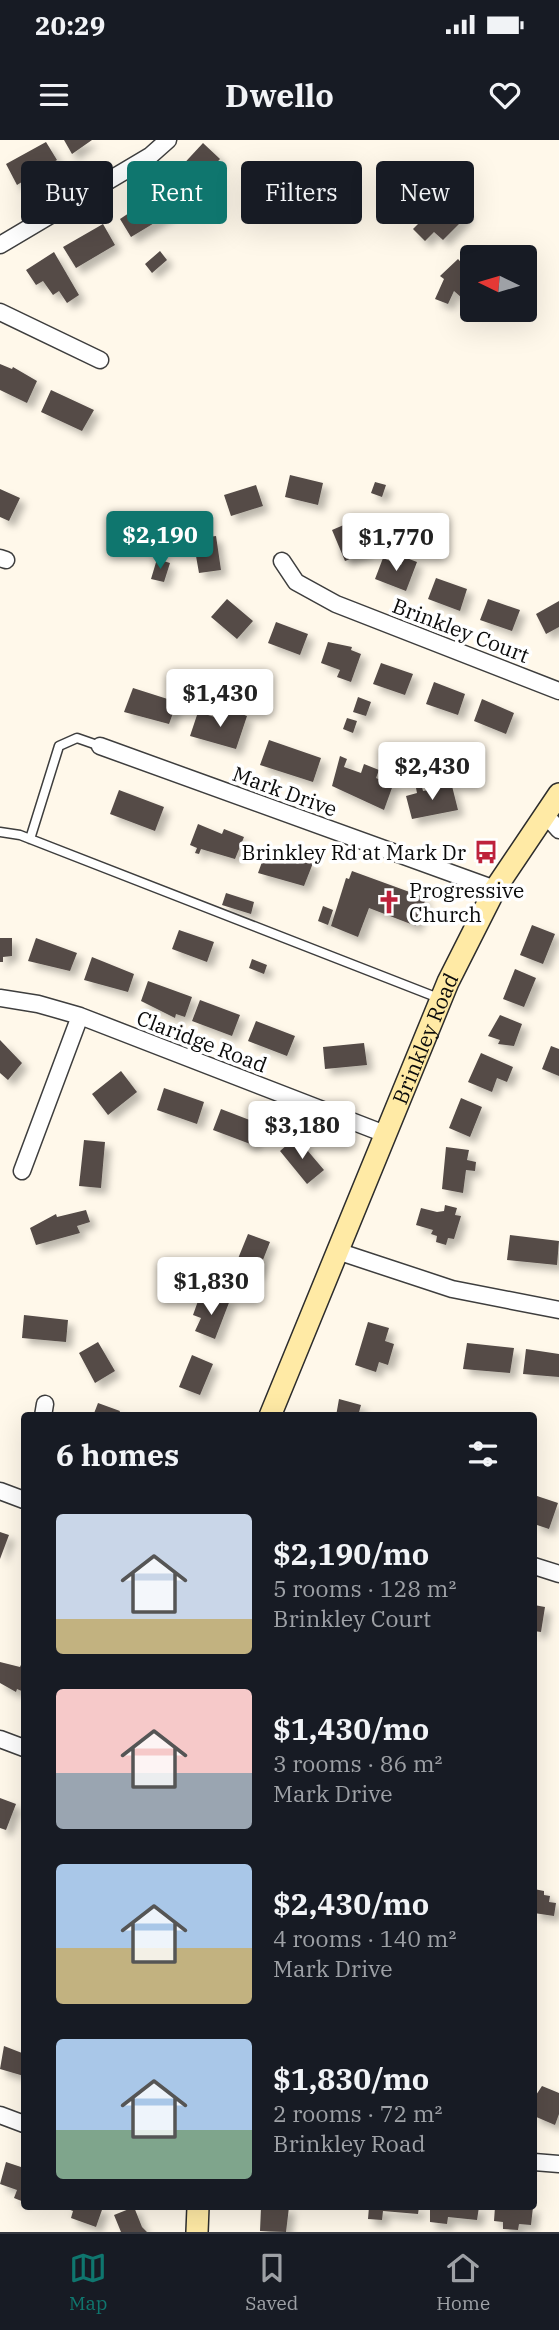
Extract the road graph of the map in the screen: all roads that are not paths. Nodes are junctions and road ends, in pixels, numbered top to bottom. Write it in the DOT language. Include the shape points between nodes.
graph roads {
  1 [pos="168,140"];
  2 [pos="0,245"];
  3 [pos="0,312"];
  4 [pos="100,360"];
  5 [pos="282,561"];
  6 [pos="559,691"];
  7 [pos="100,746"];
  8 [pos="559,794"];
  9 [pos="544,813"];
  10 [pos="559,830"];
  11 [pos="0,832"];
  12 [pos="30,839"];
  13 [pos="495,889"];
  14 [pos="0,998"];
  15 [pos="441,999"];
  16 [pos="80,1016"];
  17 [pos="385,1134"];
  18 [pos="22,1171"];
  19 [pos="337,1251"];
  20 [pos="559,1310"];
  21 [pos="272,1412"];
  22 [pos="0,1491"];
  23 [pos="21,1497"];
  24 [pos="537,1567"];
  25 [pos="559,1574"];
  26 [pos="0,1739"];
  27 [pos="21,1747"];
  28 [pos="0,2115"];
  29 [pos="21,2123"];
  30 [pos="537,2162"];
  31 [pos="559,2164"];
  32 [pos="198,2210"];
  33 [pos="197,2232"];
  1 -- 2 [label="street" via="141,162"];
  3 -- 4 [label="street"];
  5 -- 6 [label="street, Brinkley Court" via="296,582 327,600"];
  7 -- 12 [label="lane" via="77,738 59,746"];
  7 -- 13 [label="street, Mark Drive"];
  8 -- 9 [label="main road, Brinkley Road"];
  9 -- 10 [label="street"];
  9 -- 13 [label="main road, Brinkley Road"];
  11 -- 12 [label="lane"];
  12 -- 15 [label="lane"];
  13 -- 15 [label="main road, Brinkley Road"];
  14 -- 16 [label="street, Claridge Road"];
  15 -- 17 [label="main road, Brinkley Road"];
  16 -- 17 [label="street, Claridge Road"];
  16 -- 18 [label="street"];
  17 -- 19 [label="main road, Brinkley Road"];
  19 -- 20 [label="street" via="452,1289"];
  19 -- 21 [label="main road, Brinkley Road"];
  22 -- 23 [label="street"];
  24 -- 25 [label="street"];
  26 -- 27 [label="street"];
  28 -- 29 [label="street"];
  30 -- 31 [label="street"];
  32 -- 33 [label="main road"];
}
